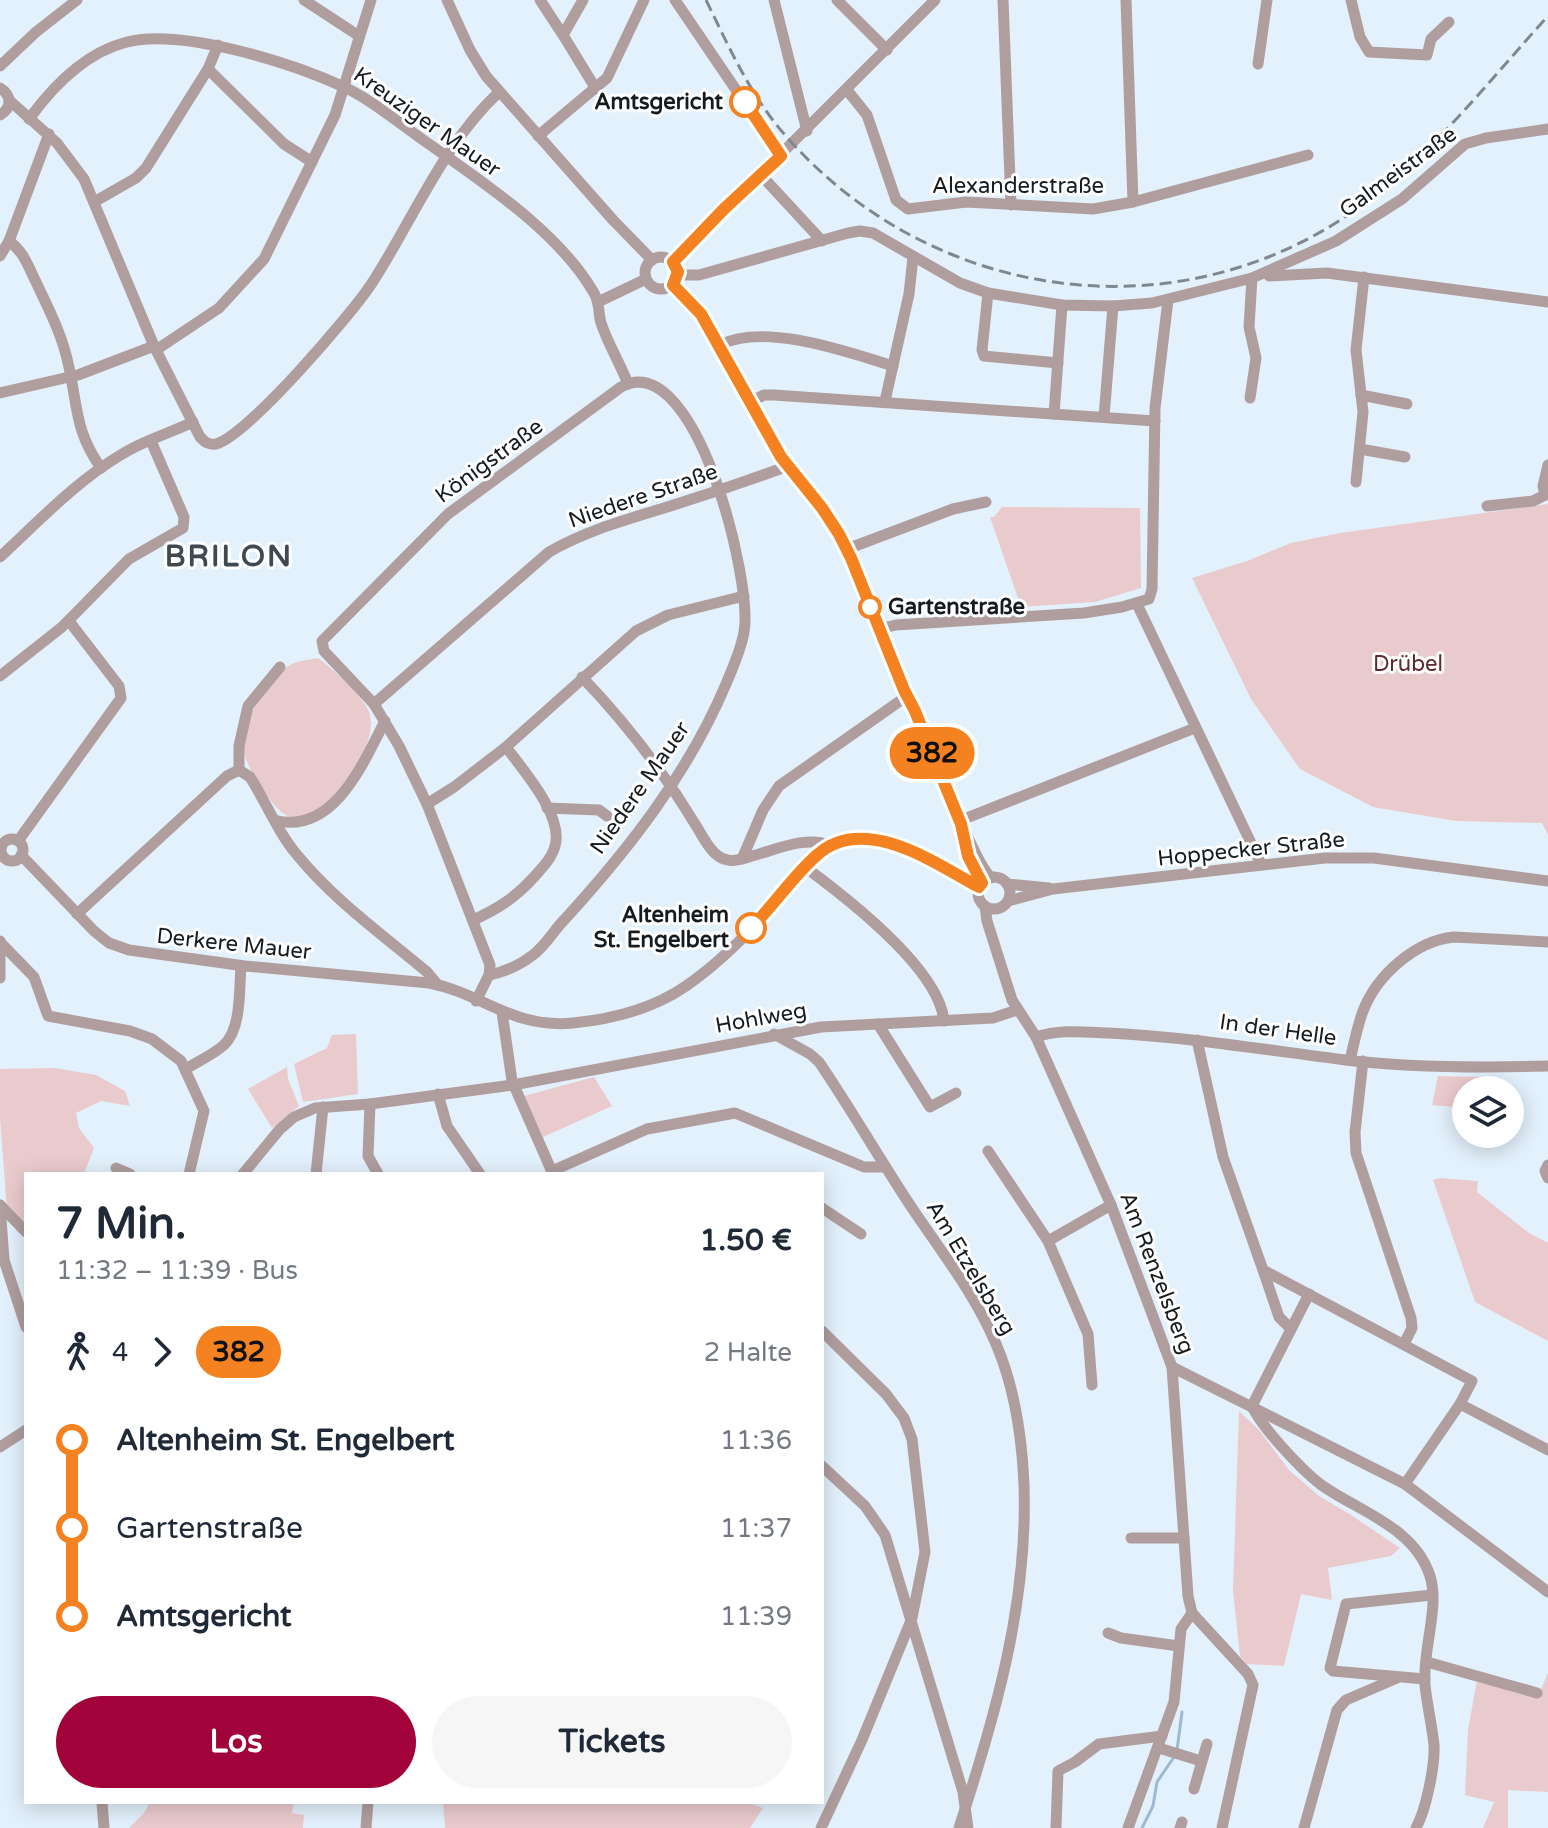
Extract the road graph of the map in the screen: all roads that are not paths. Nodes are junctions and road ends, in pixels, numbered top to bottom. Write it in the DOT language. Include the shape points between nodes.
graph roads {
  1 [pos="77,0"];
  2 [pos="304,0"];
  3 [pos="371,0"];
  4 [pos="447,0"];
  5 [pos="540,0"];
  6 [pos="583,0"];
  7 [pos="644,0"];
  8 [pos="675,0"];
  9 [pos="774,0"];
  10 [pos="837,0"];
  11 [pos="935,0"];
  12 [pos="1003,0"];
  13 [pos="1126,0"];
  14 [pos="1267,0"];
  15 [pos="1351,0"];
  16 [pos="1449,22"];
  17 [pos="359,34"];
  18 [pos="563,35"];
  19 [pos="218,45"];
  20 [pos="887,50"];
  21 [pos="1258,64"];
  22 [pos="0,66"];
  23 [pos="208,69"];
  24 [pos="345,87"];
  25 [pos="596,89"];
  26 [pos="847,90"];
  27 [pos="3,91"];
  28 [pos="499,92"];
  29 [pos="0,116"];
  30 [pos="29,119"];
  31 [pos="1548,129"];
  32 [pos="807,131"];
  33 [pos="49,134"];
  34 [pos="538,136"];
  35 [pos="1308,155"];
  36 [pos="781,156"];
  37 [pos="448,157"];
  38 [pos="312,162"];
  39 [pos="761,175"];
  40 [pos="94,202"];
  41 [pos="1133,202"];
  42 [pos="1011,205"];
  43 [pos="9,241"];
  44 [pos="822,241"];
  45 [pos="0,256"];
  46 [pos="913,257"];
  47 [pos="652,260"];
  48 [pos="673,262"];
  49 [pos="1364,277"];
  50 [pos="1252,278"];
  51 [pos="646,279"];
  52 [pos="675,280"];
  53 [pos="988,293"];
  54 [pos="1168,300"];
  55 [pos="598,302"];
  56 [pos="1548,302"];
  57 [pos="1062,305"];
  58 [pos="1113,306"];
  59 [pos="720,345"];
  60 [pos="155,348"];
  61 [pos="1058,363"];
  62 [pos="893,366"];
  63 [pos="70,378"];
  64 [pos="628,384"];
  65 [pos="0,393"];
  66 [pos="1361,395"];
  67 [pos="1250,398"];
  68 [pos="752,401"];
  69 [pos="885,401"];
  70 [pos="1407,404"];
  71 [pos="1054,414"];
  72 [pos="1104,417"];
  73 [pos="1155,421"];
  74 [pos="193,422"];
  75 [pos="151,441"];
  76 [pos="1360,449"];
  77 [pos="1405,457"];
  78 [pos="1548,465"];
  79 [pos="788,466"];
  80 [pos="101,468"];
  81 [pos="1356,482"];
  82 [pos="719,491"];
  83 [pos="1546,496"];
  84 [pos="986,502"];
  85 [pos="1487,506"];
  86 [pos="847,549"];
  87 [pos="0,557"];
  88 [pos="744,596"];
  89 [pos="1137,604"];
  90 [pos="69,621"];
  91 [pos="879,629"];
  92 [pos="280,667"];
  93 [pos="0,676"];
  94 [pos="582,677"];
  95 [pos="907,696"];
  96 [pos="374,704"];
  97 [pos="385,721"];
  98 [pos="1195,728"];
  99 [pos="506,747"];
  100 [pos="239,770"];
  101 [pos="672,786"];
  102 [pos="427,804"];
  103 [pos="547,808"];
  104 [pos="607,816"];
  105 [pos="277,821"];
  106 [pos="960,824"];
  107 [pos="18,841"];
  108 [pos="830,845"];
  109 [pos="2,849"];
  110 [pos="21,855"];
  111 [pos="742,859"];
  112 [pos="970,861"];
  113 [pos="1261,864"];
  114 [pos="805,867"];
  115 [pos="952,873"];
  116 [pos="1548,881"];
  117 [pos="984,883"];
  118 [pos="1007,884"];
  119 [pos="1053,889"];
  120 [pos="1008,901"];
  121 [pos="991,908"];
  122 [pos="77,914"];
  123 [pos="473,920"];
  124 [pos="0,941"];
  125 [pos="1548,942"];
  126 [pos="241,966"];
  127 [pos="489,975"];
  128 [pos="0,978"];
  129 [pos="437,984"];
  130 [pos="476,1001"];
  131 [pos="1017,1010"];
  132 [pos="502,1012"];
  133 [pos="944,1021"];
  134 [pos="878,1024"];
  135 [pos="774,1034"];
  136 [pos="1036,1037"];
  137 [pos="1197,1040"];
  138 [pos="1350,1060"];
  139 [pos="1363,1061"];
  140 [pos="1548,1066"];
  141 [pos="187,1068"];
  142 [pos="513,1085"];
  143 [pos="956,1093"];
  144 [pos="438,1094"];
  145 [pos="370,1104"];
  146 [pos="323,1107"];
  147 [pos="988,1151"];
  148 [pos="1548,1165"];
  149 [pos="885,1167"];
  150 [pos="116,1168"];
  151 [pos="125,1172"];
  152 [pos="189,1172"];
  153 [pos="245,1172"];
  154 [pos="316,1172"];
  155 [pos="377,1172"];
  156 [pos="479,1172"];
  157 [pos="553,1172"];
  158 [pos="555,1172"];
  159 [pos="1548,1178"];
  160 [pos="0,1205"];
  161 [pos="1111,1205"];
  162 [pos="824,1209"];
  163 [pos="24,1230"];
  164 [pos="861,1234"];
  165 [pos="1048,1241"];
  166 [pos="1263,1270"];
  167 [pos="1309,1294"];
  168 [pos="24,1321"];
  169 [pos="1291,1329"];
  170 [pos="824,1333"];
  171 [pos="1404,1344"];
  172 [pos="1172,1367"];
  173 [pos="1092,1385"];
  174 [pos="1460,1404"];
  175 [pos="1252,1406"];
  176 [pos="24,1431"];
  177 [pos="0,1447"];
  178 [pos="1548,1450"];
  179 [pos="824,1468"];
  180 [pos="1405,1484"];
  181 [pos="1131,1538"];
  182 [pos="1184,1538"];
  183 [pos="1548,1592"];
  184 [pos="1432,1595"];
  185 [pos="1192,1613"];
  186 [pos="912,1618"];
  187 [pos="1108,1633"];
  188 [pos="1179,1646"];
  189 [pos="1427,1662"];
  190 [pos="1399,1677"];
  191 [pos="1425,1679"];
  192 [pos="1537,1693"];
  193 [pos="1160,1742"];
  194 [pos="1207,1744"];
  195 [pos="1201,1761"];
  196 [pos="1194,1789"];
  197 [pos="102,1804"];
  198 [pos="368,1804"];
  199 [pos="966,1804"];
  200 [pos="104,1828"];
  201 [pos="366,1828"];
  202 [pos="821,1828"];
  203 [pos="959,1828"];
  204 [pos="968,1828"];
  205 [pos="1056,1828"];
  206 [pos="1128,1828"];
  207 [pos="1222,1828"];
  208 [pos="1304,1828"];
  209 [pos="1416,1828"];
  1 -- 22 [label="street"];
  2 -- 17 [label="street"];
  3 -- 17 [label="street"];
  4 -- 28 [label="street" via="470,50"];
  5 -- 18 [label="street"];
  6 -- 18 [label="street"];
  7 -- 25 [label="street" via="610,73"];
  8 -- 36 [label="street"];
  9 -- 32 [label="street"];
  10 -- 20 [label="street"];
  11 -- 20 [label="street"];
  12 -- 42 [label="street"];
  13 -- 41 [label="street"];
  14 -- 21 [label="street"];
  15 -- 16 [label="street" via="1369,52 1427,55 1431,39"];
  17 -- 24 [label="street"];
  18 -- 25 [label="street"];
  19 -- 23 [label="street"];
  19 -- 24 [label="street, Kreuziger Mauer"];
  19 -- 30 [label="street, Kreuziger Mauer" via="157,38 112,46 77,69"];
  20 -- 26 [label="street"];
  23 -- 38 [label="street" via="284,144"];
  23 -- 40 [label="street" via="146,168"];
  24 -- 37 [label="street, Kreuziger Mauer"];
  24 -- 38 [label="street"];
  25 -- 34 [label="street"];
  26 -- 32 [label="street"];
  26 -- 42 [label="street, Alexanderstraße" via="867,115 900,205"];
  27 -- 29 [label="street" via="8,108"];
  27 -- 30 [label="street"];
  28 -- 34 [label="street"];
  28 -- 37 [label="street"];
  29 -- 30 [label="street"];
  30 -- 33 [label="street"];
  31 -- 50 [label="street, Galmeistraße" via="1465,144 1372,220"];
  32 -- 36 [label="street"];
  33 -- 40 [label="street" via="77,167"];
  33 -- 43 [label="street"];
  34 -- 47 [label="street"];
  35 -- 41 [label="street, Alexanderstraße"];
  36 -- 39 [label="street"];
  37 -- 55 [label="street, Kreuziger Mauer" via="553,242"];
  37 -- 74 [label="street" via="371,284 333,335 235,432 205,443"];
  38 -- 60 [label="street" via="260,264 219,308"];
  39 -- 44 [label="street"];
  39 -- 48 [label="street"];
  40 -- 60 [label="street"];
  41 -- 42 [label="street, Alexanderstraße" via="1085,210"];
  43 -- 45 [label="street"];
  43 -- 63 [label="street" via="25,258 46,304"];
  44 -- 46 [label="street, Galmeistraße" via="866,231"];
  44 -- 52 [label="street, Galmeistraße"];
  46 -- 53 [label="street, Galmeistraße"];
  46 -- 62 [label="street"];
  47 -- 48 [label="street" via="664,257"];
  47 -- 51 [label="street"];
  48 -- 52 [label="street"];
  49 -- 50 [label="street" via="1301,272"];
  49 -- 56 [label="street"];
  49 -- 66 [label="street" via="1356,350"];
  50 -- 54 [label="street, Galmeistraße"];
  50 -- 67 [label="street" via="1249,327 1256,358"];
  51 -- 52 [label="street" via="660,289"];
  51 -- 55 [label="street"];
  52 -- 59 [label="street"];
  53 -- 57 [label="street, Galmeistraße"];
  53 -- 61 [label="street" via="984,356"];
  54 -- 58 [label="street, Galmeistraße"];
  54 -- 73 [label="street"];
  55 -- 64 [label="street" via="600,320"];
  57 -- 58 [label="street, Galmeistraße"];
  57 -- 61 [label="street"];
  58 -- 72 [label="street"];
  59 -- 62 [label="street" via="739,338 787,337"];
  59 -- 68 [label="street"];
  60 -- 63 [label="street"];
  60 -- 74 [label="street"];
  61 -- 71 [label="street"];
  62 -- 69 [label="street"];
  63 -- 65 [label="street"];
  63 -- 80 [label="street" via="84,443"];
  64 -- 82 [label="street, Niedere Mauer" via="652,385 672,399 704,450"];
  64 -- 96 [label="street, Königstraße" via="448,514 324,638 324,651"];
  66 -- 70 [label="street"];
  66 -- 76 [label="street"];
  68 -- 69 [label="street" via="768,395"];
  68 -- 79 [label="street"];
  69 -- 71 [label="street"];
  71 -- 72 [label="street"];
  72 -- 73 [label="street"];
  73 -- 89 [label="street" via="1151,596"];
  74 -- 75 [label="street"];
  75 -- 80 [label="street"];
  75 -- 90 [label="street" via="184,525 125,563"];
  76 -- 77 [label="street"];
  76 -- 81 [label="street"];
  78 -- 83 [label="street"];
  79 -- 82 [label="street, Niedere Straße"];
  79 -- 86 [label="street"];
  80 -- 87 [label="street"];
  82 -- 88 [label="street, Niedere Mauer"];
  82 -- 96 [label="street, Niedere Straße" via="603,527 549,552"];
  83 -- 85 [label="street"];
  84 -- 86 [label="street"];
  86 -- 91 [label="street"];
  88 -- 94 [label="street" via="652,621"];
  88 -- 101 [label="street, Niedere Mauer" via="744,633 713,714"];
  89 -- 91 [label="street"];
  89 -- 98 [label="street"];
  90 -- 93 [label="street"];
  90 -- 107 [label="street" via="122,694"];
  91 -- 95 [label="street"];
  92 -- 100 [label="street" via="248,706"];
  94 -- 99 [label="street"];
  94 -- 101 [label="street"];
  95 -- 106 [label="street"];
  95 -- 111 [label="street" via="779,786"];
  96 -- 97 [label="street"];
  97 -- 102 [label="street"];
  97 -- 105 [label="street" via="342,795 328,809 299,823"];
  98 -- 106 [label="street"];
  98 -- 113 [label="street"];
  99 -- 102 [label="street"];
  99 -- 103 [label="street"];
  100 -- 105 [label="street" via="250,777"];
  100 -- 122 [label="street"];
  101 -- 111 [label="street" via="714,852 725,860"];
  101 -- 127 [label="street, Niedere Mauer" via="540,949"];
  102 -- 123 [label="street"];
  103 -- 104 [label="street" via="599,810"];
  103 -- 123 [label="street" via="556,839 551,855 513,899"];
  105 -- 129 [label="street" via="311,870"];
  106 -- 112 [label="street"];
  106 -- 117 [label="street"];
  107 -- 109 [label="street" via="11,839"];
  107 -- 110 [label="street"];
  108 -- 111 [label="street" via="805,841"];
  108 -- 114 [label="street"];
  108 -- 115 [label="street" via="852,838 879,839"];
  109 -- 110 [label="street" via="12,861"];
  110 -- 122 [label="street, Derkere Mauer"];
  112 -- 115 [label="street" via="966,870"];
  112 -- 117 [label="street"];
  113 -- 116 [label="street, Hoppecker Straße" via="1374,858"];
  113 -- 119 [label="street, Hoppecker Straße"];
  114 -- 132 [label="street, Derkere Mauer" via="735,945 669,997 642,1009 556,1024"];
  114 -- 133 [label="street" via="917,965 939,998"];
  115 -- 117 [label="street"];
  117 -- 118 [label="street" via="1000,879"];
  117 -- 121 [label="street" via="978,895"];
  118 -- 119 [label="street, Hoppecker Straße"];
  118 -- 120 [label="street"];
  119 -- 120 [label="street, Hoppecker Straße"];
  120 -- 121 [label="street"];
  121 -- 131 [label="street" via="990,931"];
  122 -- 126 [label="street, Derkere Mauer" via="121,948"];
  123 -- 127 [label="street"];
  124 -- 128 [label="street"];
  124 -- 141 [label="street" via="34,977 48,1016 145,1036"];
  125 -- 138 [label="street" via="1448,937 1414,952 1371,996"];
  126 -- 129 [label="street, Derkere Mauer"];
  126 -- 141 [label="street" via="229,1039"];
  127 -- 130 [label="street"];
  129 -- 130 [label="street, Derkere Mauer"];
  130 -- 132 [label="street, Derkere Mauer"];
  131 -- 133 [label="street, Hohlweg" via="993,1018"];
  131 -- 136 [label="street"];
  132 -- 142 [label="street"];
  133 -- 134 [label="street, Hohlweg"];
  134 -- 135 [label="street, Hohlweg"];
  134 -- 143 [label="street" via="930,1107"];
  135 -- 142 [label="street, Hohlweg"];
  135 -- 149 [label="street, Am Etzelsberg" via="816,1059"];
  136 -- 137 [label="street, In der Helle" via="1058,1031"];
  136 -- 161 [label="street, Am Renzelsberg"];
  137 -- 138 [label="street, In der Helle"];
  137 -- 166 [label="street" via="1223,1157"];
  138 -- 139 [label="street, In der Helle"];
  139 -- 140 [label="street, In der Helle"];
  139 -- 171 [label="street" via="1356,1153 1411,1318"];
  141 -- 152 [label="street" via="204,1111"];
  142 -- 144 [label="street, Hohlweg"];
  142 -- 157 [label="street"];
  144 -- 145 [label="street, Hohlweg"];
  144 -- 156 [label="street" via="447,1126"];
  145 -- 146 [label="street, Hohlweg"];
  145 -- 155 [label="street" via="368,1156"];
  146 -- 153 [label="street, Hohlweg" via="287,1122"];
  146 -- 154 [label="street"];
  147 -- 165 [label="street"];
  148 -- 159 [label="street"];
  149 -- 158 [label="street" via="864,1167 735,1113 647,1129"];
  149 -- 199 [label="street, Am Etzelsberg" via="989,1330 1018,1416 1025,1521 1017,1612"];
  150 -- 151 [label="street"];
  160 -- 163 [label="street"];
  160 -- 168 [label="street" via="4,1260"];
  161 -- 165 [label="street"];
  161 -- 172 [label="street, Am Renzelsberg"];
  162 -- 164 [label="street"];
  165 -- 173 [label="street" via="1088,1334"];
  166 -- 167 [label="street"];
  166 -- 169 [label="street" via="1279,1317"];
  167 -- 169 [label="street"];
  167 -- 171 [label="street"];
  169 -- 175 [label="street"];
  170 -- 186 [label="street" via="886,1394 912,1439 925,1552"];
  171 -- 174 [label="street" via="1470,1379 1472,1385"];
  172 -- 175 [label="street"];
  172 -- 182 [label="street, Am Renzelsberg"];
  174 -- 178 [label="street"];
  174 -- 180 [label="street"];
  175 -- 180 [label="street"];
  175 -- 184 [label="street" via="1315,1479 1402,1536 1426,1566"];
  176 -- 177 [label="street"];
  179 -- 186 [label="street" via="882,1529"];
  180 -- 183 [label="street"];
  181 -- 182 [label="street"];
  182 -- 185 [label="street, Am Renzelsberg"];
  184 -- 189 [label="street"];
  184 -- 190 [label="street" via="1344,1607 1331,1671"];
  185 -- 188 [label="street, Am Renzelsberg" via="1181,1629"];
  185 -- 207 [label="street" via="1253,1685"];
  186 -- 199 [label="street"];
  186 -- 202 [label="street"];
  187 -- 188 [label="street"];
  188 -- 193 [label="street, Am Renzelsberg" via="1177,1688"];
  189 -- 191 [label="street"];
  189 -- 192 [label="street"];
  190 -- 191 [label="street"];
  190 -- 208 [label="street" via="1346,1700 1337,1710"];
  191 -- 209 [label="street" via="1434,1753"];
  193 -- 195 [label="street"];
  193 -- 205 [label="street" via="1099,1744 1058,1771"];
  193 -- 206 [label="street, Am Renzelsberg"];
  194 -- 195 [label="street"];
  195 -- 196 [label="street"];
  197 -- 200 [label="street"];
  198 -- 201 [label="street"];
  199 -- 203 [label="street, Am Etzelsberg"];
  199 -- 204 [label="street"];
}
